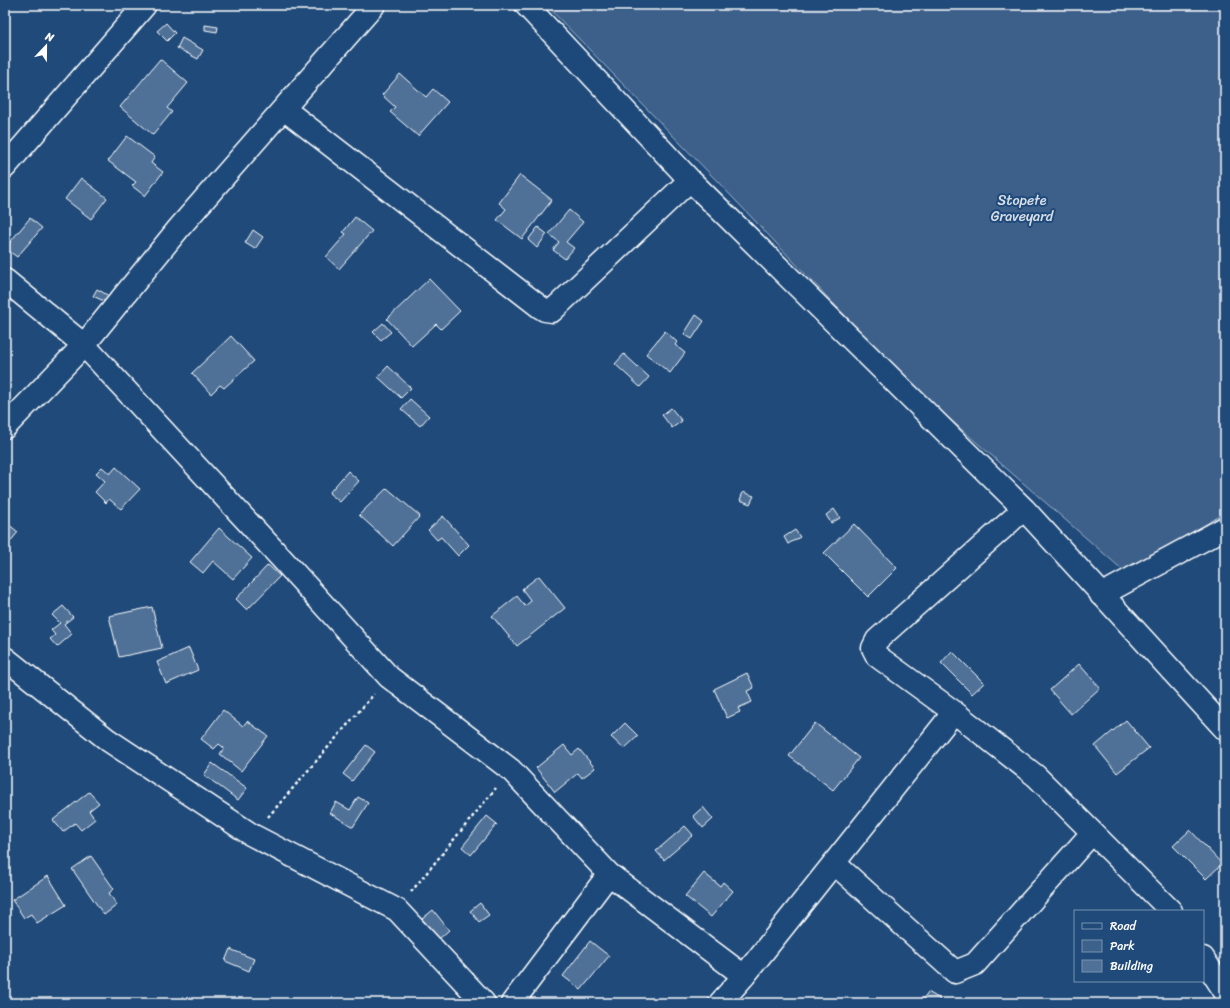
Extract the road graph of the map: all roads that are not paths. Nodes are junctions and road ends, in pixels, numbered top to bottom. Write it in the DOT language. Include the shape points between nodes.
graph roads {
  1 [pos="145,5"];
  2 [pos="374,5"];
  3 [pos="526,5"];
  4 [pos="284,109"];
  5 [pos="5,167"];
  6 [pos="690,180"];
  7 [pos="5,280"];
  8 [pos="84,345"];
  9 [pos="5,427"];
  10 [pos="1024,509"];
  11 [pos="1225,528"];
  12 [pos="1101,595"];
  13 [pos="5,658"];
  14 [pos="954,712"];
  15 [pos="1225,729"];
  16 [pos="1092,833"];
  17 [pos="834,863"];
  18 [pos="609,874"];
  19 [pos="1170,910"];
  20 [pos="1204,960"];
  21 [pos="744,976"];
  22 [pos="1225,992"];
  23 [pos="484,1003"];
  24 [pos="512,1003"];
  25 [pos="720,1003"];
  1 -- 5 [label="street"];
  2 -- 4 [label="street"];
  3 -- 6 [label="street"];
  4 -- 6 [label="street" via="545,310 552,311"];
  4 -- 8 [label="street" via="179,228"];
  6 -- 10 [label="street"];
  7 -- 8 [label="street"];
  8 -- 9 [label="street"];
  8 -- 18 [label="street" via="389,677 510,770"];
  10 -- 12 [label="street"];
  10 -- 14 [label="street" via="876,640 873,648 877,656"];
  11 -- 12 [label="street"];
  12 -- 15 [label="street"];
  13 -- 23 [label="street" via="108,740 252,835 397,910"];
  14 -- 16 [label="street" via="1036,776"];
  14 -- 17 [label="street"];
  16 -- 17 [label="street" via="975,964 955,972"];
  16 -- 19 [label="street"];
  17 -- 21 [label="street"];
  18 -- 21 [label="street"];
  18 -- 24 [label="street"];
  20 -- 22 [label="street"];
  21 -- 25 [label="street"];
}
